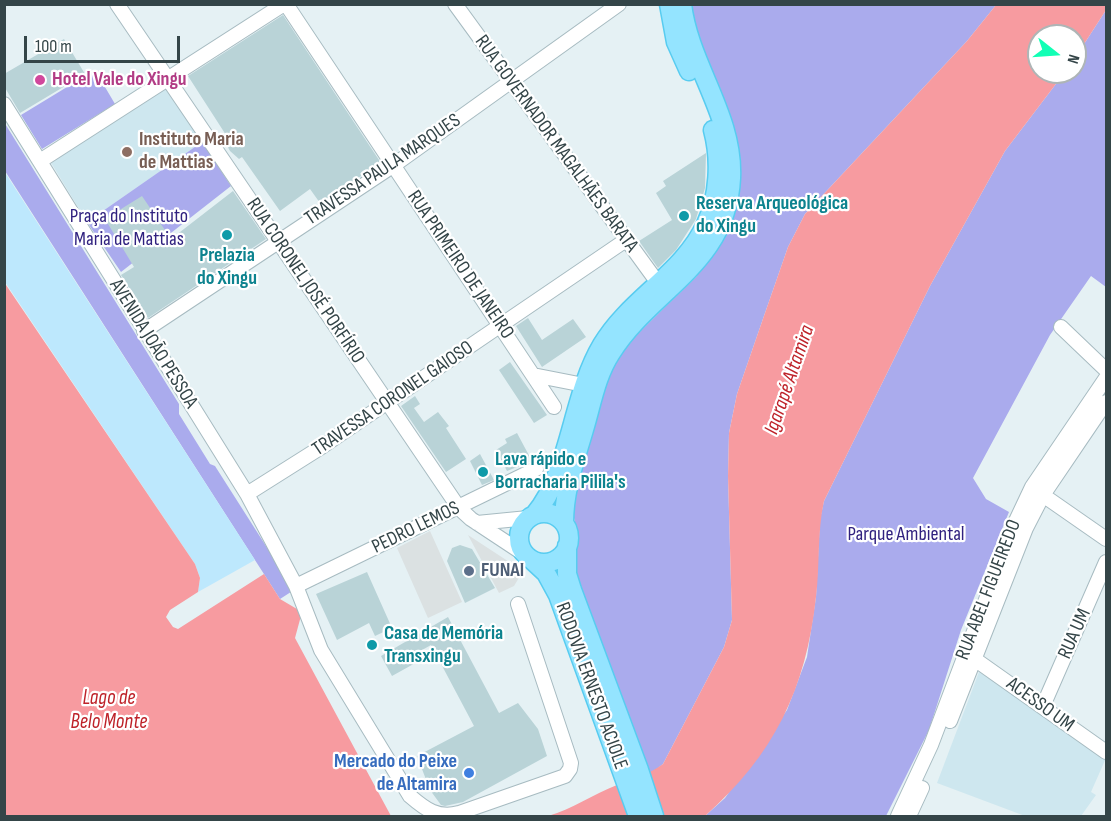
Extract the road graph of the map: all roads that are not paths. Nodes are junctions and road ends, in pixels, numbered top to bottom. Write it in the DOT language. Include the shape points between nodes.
graph roads {
  1 [pos="117,4"];
  2 [pos="285,4"];
  3 [pos="455,4"];
  4 [pos="619,4"];
  5 [pos="669,4"];
  6 [pos="682,4"];
  7 [pos="168,79"];
  8 [pos="510,83"];
  9 [pos="4,104"];
  10 [pos="40,161"];
  11 [pos="394,165"];
  12 [pos="626,240"];
  13 [pos="278,242"];
  14 [pos="658,283"];
  15 [pos="500,326"];
  16 [pos="1060,327"];
  17 [pos="144,331"];
  18 [pos="1107,370"];
  19 [pos="533,375"];
  20 [pos="1107,378"];
  21 [pos="584,385"];
  22 [pos="388,402"];
  23 [pos="1107,402"];
  24 [pos="554,407"];
  25 [pos="536,468"];
  26 [pos="1037,491"];
  27 [pos="248,494"];
  28 [pos="459,508"];
  29 [pos="532,516"];
  30 [pos="477,523"];
  31 [pos="564,523"];
  32 [pos="1107,539"];
  33 [pos="567,546"];
  34 [pos="530,558"];
  35 [pos="1107,562"];
  36 [pos="296,586"];
  37 [pos="518,604"];
  38 [pos="969,655"];
  39 [pos="1043,706"];
  40 [pos="1107,752"];
  41 [pos="632,773"];
  42 [pos="638,816"];
  43 [pos="654,816"];
  44 [pos="898,816"];
  45 [pos="909,816"];
  1 -- 7 [label="street, RUA CORONEL JOSÉ PORFÍRIO"];
  2 -- 7 [label="street"];
  2 -- 11 [label="street, RUA PRIMEIRO DE JANEIRO"];
  3 -- 8 [label="street, RUA GOVERNADOR MAGALHÃES BARATA"];
  4 -- 8 [label="street, TRAVESSA PAULA MARQUES"];
  5 -- 14 [label="main road" via="676,42 711,125 717,169 707,224 690,250"];
  6 -- 31 [label="main road" via="693,51 723,120 729,144 731,180 727,203 703,256 637,321 610,354 573,466"];
  7 -- 10 [label="street"];
  7 -- 13 [label="street, RUA CORONEL JOSÉ PORFÍRIO"];
  8 -- 11 [label="street, TRAVESSA PAULA MARQUES"];
  8 -- 12 [label="street, RUA GOVERNADOR MAGALHÃES BARATA"];
  9 -- 10 [label="street, AVENIDA JOÃO PESSOA"];
  10 -- 17 [label="street, AVENIDA JOÃO PESSOA"];
  11 -- 13 [label="street, TRAVESSA PAULA MARQUES"];
  11 -- 15 [label="street, RUA PRIMEIRO DE JANEIRO"];
  12 -- 14 [label="street, RUA GOVERNADOR MAGALHÃES BARATA"];
  12 -- 15 [label="street, TRAVESSA CORONEL GAIOSO"];
  13 -- 17 [label="street, TRAVESSA PAULA MARQUES"];
  13 -- 22 [label="street, RUA CORONEL JOSÉ PORFÍRIO"];
  14 -- 21 [label="main road" via="613,329 594,359"];
  15 -- 19 [label="street, RUA PRIMEIRO DE JANEIRO"];
  15 -- 22 [label="street, TRAVESSA CORONEL GAIOSO"];
  16 -- 18 [label="street"];
  17 -- 27 [label="street, AVENIDA JOÃO PESSOA"];
  19 -- 21 [label="street"];
  19 -- 24 [label="street, RUA PRIMEIRO DE JANEIRO"];
  20 -- 26 [label="street, RUA ABEL FIGUEIREDO"];
  21 -- 29 [label="main road" via="553,486"];
  22 -- 27 [label="street, TRAVESSA CORONEL GAIOSO"];
  22 -- 28 [label="street, RUA CORONEL JOSÉ PORFÍRIO"];
  23 -- 26 [label="street, RUA ABEL FIGUEIREDO"];
  25 -- 28 [label="street, PEDRO LEMOS"];
  26 -- 32 [label="street"];
  26 -- 38 [label="street, RUA ABEL FIGUEIREDO" via="1026,528"];
  27 -- 36 [label="street, AVENIDA JOÃO PESSOA"];
  28 -- 30 [label="street, RUA CORONEL JOSÉ PORFÍRIO"];
  28 -- 36 [label="street, PEDRO LEMOS"];
  29 -- 30 [label="street"];
  29 -- 31 [label="main road" via="551,514"];
  29 -- 34 [label="main road" via="522,525 519,541"];
  30 -- 34 [label="street, RUA CORONEL JOSÉ PORFÍRIO"];
  31 -- 33 [label="main road" via="568,530"];
  33 -- 34 [label="main road" via="557,559 549,562"];
  33 -- 41 [label="main road, RODOVIA ERNESTO ACIOLE" via="567,574"];
  34 -- 41 [label="main road, RODOVIA ERNESTO ACIOLE" via="546,573 558,595"];
  35 -- 39 [label="street, RUA UM"];
  36 -- 37 [label="street, AVENIDA JOÃO PESSOA" via="321,650 410,796 424,808 447,816 565,776 570,769"];
  38 -- 39 [label="street, ACESSO UM"];
  38 -- 44 [label="street, RUA ABEL FIGUEIREDO"];
  38 -- 45 [label="street, RUA ABEL FIGUEIREDO" via="939,749"];
  39 -- 40 [label="street, ACESSO UM"];
  41 -- 42 [label="main road, RODOVIA ERNESTO ACIOLE"];
  41 -- 43 [label="main road"];
}
